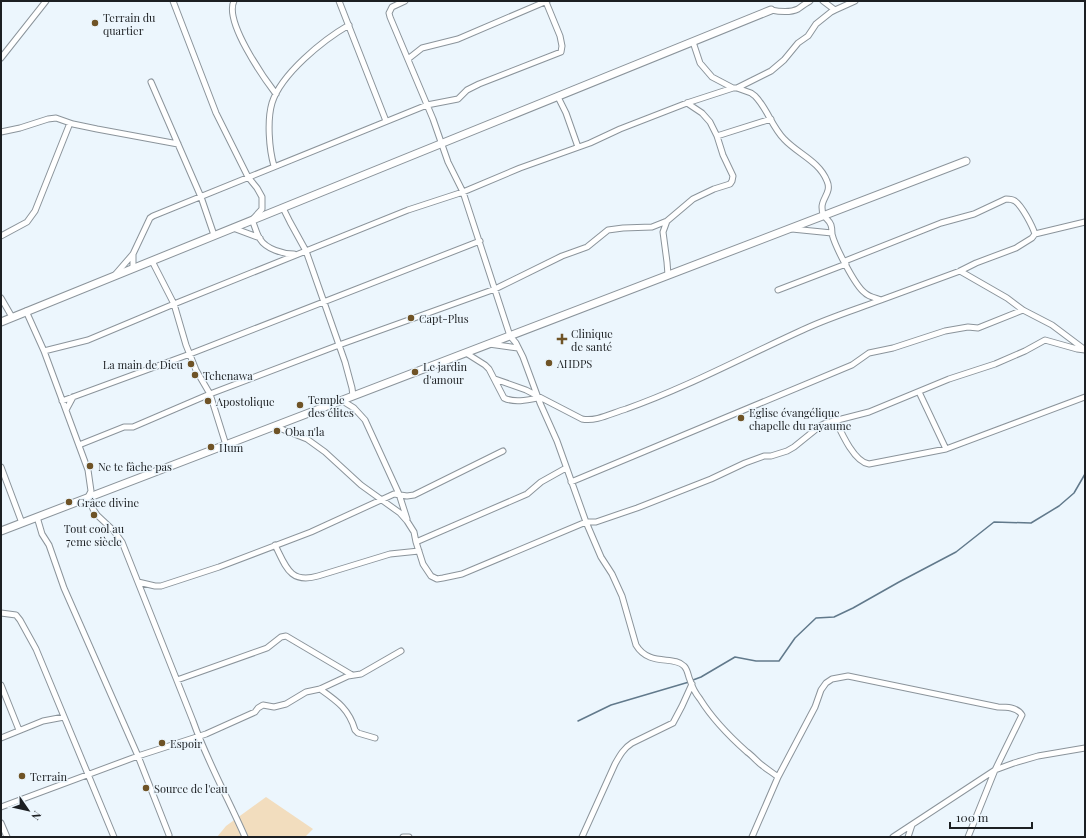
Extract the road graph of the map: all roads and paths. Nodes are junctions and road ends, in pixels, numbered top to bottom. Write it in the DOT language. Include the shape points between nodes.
graph roads {
  1 [pos="46,1"];
  2 [pos="173,1"];
  3 [pos="234,1"];
  4 [pos="339,1"];
  5 [pos="405,1"];
  6 [pos="546,1"];
  7 [pos="810,1"];
  8 [pos="855,1"];
  9 [pos="825,2"];
  10 [pos="771,10"];
  11 [pos="835,10"];
  12 [pos="349,25"];
  13 [pos="693,42"];
  14 [pos="1,58"];
  15 [pos="408,59"];
  16 [pos="151,82"];
  17 [pos="735,88"];
  18 [pos="276,94"];
  19 [pos="558,97"];
  20 [pos="687,103"];
  21 [pos="427,105"];
  22 [pos="771,119"];
  23 [pos="386,121"];
  24 [pos="70,123"];
  25 [pos="1,132"];
  26 [pos="717,136"];
  27 [pos="178,144"];
  28 [pos="441,144"];
  29 [pos="578,147"];
  30 [pos="966,161"];
  31 [pos="274,166"];
  32 [pos="248,177"];
  33 [pos="463,192"];
  34 [pos="201,197"];
  35 [pos="283,208"];
  36 [pos="823,216"];
  37 [pos="252,220"];
  38 [pos="668,221"];
  39 [pos="1085,222"];
  40 [pos="233,228"];
  41 [pos="789,229"];
  42 [pos="832,234"];
  43 [pos="1036,234"];
  44 [pos="1,236"];
  45 [pos="214,236"];
  46 [pos="260,238"];
  47 [pos="480,241"];
  48 [pos="306,251"];
  49 [pos="300,253"];
  50 [pos="134,254"];
  51 [pos="152,261"];
  52 [pos="845,263"];
  53 [pos="133,268"];
  54 [pos="960,271"];
  55 [pos="668,275"];
  56 [pos="113,276"];
  57 [pos="495,289"];
  58 [pos="778,290"];
  59 [pos="1,298"];
  60 [pos="882,300"];
  61 [pos="324,301"];
  62 [pos="174,304"];
  63 [pos="1023,310"];
  64 [pos="26,311"];
  65 [pos="12,317"];
  66 [pos="1,322"];
  67 [pos="510,336"];
  68 [pos="488,344"];
  69 [pos="339,345"];
  70 [pos="518,348"];
  71 [pos="1085,350"];
  72 [pos="44,351"];
  73 [pos="466,353"];
  74 [pos="190,354"];
  75 [pos="495,379"];
  76 [pos="919,392"];
  77 [pos="210,394"];
  78 [pos="352,396"];
  79 [pos="73,397"];
  80 [pos="538,397"];
  81 [pos="1085,397"];
  82 [pos="341,400"];
  83 [pos="62,401"];
  84 [pos="66,410"];
  85 [pos="835,419"];
  86 [pos="274,426"];
  87 [pos="79,445"];
  88 [pos="226,445"];
  89 [pos="946,449"];
  90 [pos="503,451"];
  91 [pos="1,466"];
  92 [pos="566,468"];
  93 [pos="571,482"];
  94 [pos="399,494"];
  95 [pos="88,497"];
  96 [pos="380,500"];
  97 [pos="37,517"];
  98 [pos="407,521"];
  99 [pos="586,522"];
  100 [pos="22,523"];
  101 [pos="1,531"];
  102 [pos="416,542"];
  103 [pos="275,545"];
  104 [pos="419,551"];
  105 [pos="138,582"];
  106 [pos="1,613"];
  107 [pos="401,651"];
  108 [pos="352,675"];
  109 [pos="177,680"];
  110 [pos="1,684"];
  111 [pos="692,684"];
  112 [pos="320,689"];
  113 [pos="64,717"];
  114 [pos="19,730"];
  115 [pos="197,736"];
  116 [pos="1,738"];
  117 [pos="375,738"];
  118 [pos="1085,748"];
  119 [pos="138,756"];
  120 [pos="994,770"];
  121 [pos="89,775"];
  122 [pos="778,777"];
  123 [pos="1,807"];
  124 [pos="1,823"];
  125 [pos="912,825"];
  126 [pos="169,835"];
  127 [pos="7,837"];
  128 [pos="114,837"];
  129 [pos="245,837"];
  130 [pos="403,837"];
  131 [pos="409,837"];
  132 [pos="582,837"];
  133 [pos="752,837"];
  134 [pos="893,837"];
  135 [pos="908,837"];
  136 [pos="968,837"];
  1 -- 14 [label="street"];
  2 -- 32 [label="street" via="216,113"];
  3 -- 18 [label="street" via="233,17 248,51 259,72"];
  4 -- 12 [label="street"];
  5 -- 15 [label="street" via="392,7 389,13"];
  6 -- 15 [label="street" via="458,39 422,48"];
  6 -- 21 [label="street" via="560,36 560,52 480,84 458,99"];
  7 -- 10 [label="street" via="792,11"];
  8 -- 11 [label="street"];
  9 -- 11 [label="street"];
  10 -- 13 [label="street"];
  11 -- 17 [label="street" via="816,24 808,36 771,71"];
  12 -- 18 [label="street" via="303,59"];
  12 -- 23 [label="street"];
  13 -- 17 [label="street" via="700,63 706,71 712,77"];
  13 -- 19 [label="street"];
  15 -- 21 [label="street"];
  16 -- 27 [label="street"];
  17 -- 20 [label="street"];
  17 -- 22 [label="street" via="755,96"];
  18 -- 31 [label="street" via="268,131"];
  19 -- 28 [label="street"];
  19 -- 29 [label="street"];
  20 -- 26 [label="street" via="706,117"];
  20 -- 29 [label="street"];
  21 -- 23 [label="street"];
  21 -- 28 [label="street"];
  22 -- 26 [label="street"];
  22 -- 36 [label="street" via="784,139 815,163 827,181 828,191 822,205"];
  23 -- 31 [label="street"];
  24 -- 25 [label="street" via="56,118 48,119"];
  24 -- 27 [label="street"];
  24 -- 44 [label="street" via="35,211 27,222"];
  26 -- 38 [label="street" via="733,176 732,181 724,187 693,199"];
  27 -- 34 [label="street"];
  28 -- 33 [label="street"];
  28 -- 35 [label="street"];
  29 -- 33 [label="street"];
  30 -- 36 [label="street"];
  31 -- 32 [label="street"];
  32 -- 34 [label="street"];
  32 -- 37 [label="street" via="263,201 262,209"];
  33 -- 47 [label="street"];
  33 -- 48 [label="street" via="408,210"];
  34 -- 45 [label="street"];
  34 -- 50 [label="street" via="152,216"];
  35 -- 37 [label="street"];
  35 -- 48 [label="street"];
  36 -- 41 [label="street"];
  36 -- 42 [label="street" via="831,224"];
  37 -- 40 [label="street"];
  37 -- 46 [label="street"];
  38 -- 55 [label="street" via="663,232"];
  38 -- 57 [label="street" via="652,227 608,230 587,247 562,256"];
  39 -- 43 [label="street"];
  40 -- 45 [label="street"];
  40 -- 46 [label="street"];
  41 -- 42 [label="street"];
  41 -- 55 [label="street"];
  42 -- 52 [label="street"];
  43 -- 52 [label="street" via="1016,202 1006,199 974,214 941,223"];
  43 -- 54 [label="street" via="1016,248"];
  45 -- 51 [label="street"];
  46 -- 49 [label="street" via="268,247 287,254"];
  47 -- 57 [label="street"];
  47 -- 61 [label="street"];
  48 -- 49 [label="street"];
  48 -- 61 [label="street"];
  49 -- 62 [label="street"];
  50 -- 53 [label="street"];
  50 -- 56 [label="street"];
  51 -- 53 [label="street"];
  51 -- 62 [label="street"];
  52 -- 58 [label="street"];
  52 -- 60 [label="street" via="865,294"];
  53 -- 56 [label="street"];
  54 -- 60 [label="street"];
  54 -- 63 [label="street"];
  55 -- 67 [label="street"];
  56 -- 64 [label="street"];
  57 -- 67 [label="street"];
  57 -- 69 [label="street"];
  59 -- 65 [label="street"];
  60 -- 80 [label="street" via="809,327 713,373 598,418 582,419"];
  61 -- 69 [label="street"];
  61 -- 74 [label="street"];
  62 -- 72 [label="street" via="88,340"];
  62 -- 74 [label="street"];
  63 -- 71 [label="street" via="1052,325"];
  63 -- 93 [label="street" via="978,328 945,331 869,353 852,365"];
  64 -- 65 [label="street"];
  64 -- 72 [label="street"];
  65 -- 66 [label="street"];
  67 -- 68 [label="street"];
  67 -- 70 [label="street"];
  68 -- 70 [label="street"];
  68 -- 73 [label="street"];
  69 -- 77 [label="street"];
  69 -- 78 [label="street" via="350,379"];
  70 -- 80 [label="street"];
  71 -- 76 [label="street" via="1045,340 995,364"];
  72 -- 83 [label="street"];
  73 -- 75 [label="street" via="485,364"];
  73 -- 78 [label="street"];
  74 -- 77 [label="street"];
  74 -- 79 [label="street"];
  75 -- 80 [label="street"];
  75 -- 80 [label="street" via="504,398 521,400"];
  76 -- 85 [label="street" via="869,412"];
  76 -- 89 [label="street"];
  77 -- 87 [label="street" via="133,427 124,427"];
  77 -- 88 [label="street"];
  78 -- 82 [label="street"];
  79 -- 83 [label="street"];
  79 -- 84 [label="street"];
  80 -- 92 [label="street"];
  81 -- 89 [label="street"];
  82 -- 86 [label="street"];
  82 -- 94 [label="street" via="354,408 365,420"];
  83 -- 84 [label="street"];
  84 -- 87 [label="street"];
  85 -- 89 [label="street" via="856,456 864,463"];
  85 -- 99 [label="street" via="820,426 787,451 745,463 637,508 596,522"];
  86 -- 88 [label="street"];
  86 -- 96 [label="street" via="307,440 325,452"];
  87 -- 95 [label="street" via="88,470 91,491"];
  88 -- 95 [label="street"];
  90 -- 94 [label="street" via="414,495"];
  91 -- 100 [label="street"];
  92 -- 93 [label="street"];
  92 -- 102 [label="street" via="541,482 527,494"];
  93 -- 99 [label="street"];
  94 -- 96 [label="street"];
  94 -- 98 [label="street"];
  95 -- 97 [label="street"];
  95 -- 105 [label="street" via="93,509 122,542"];
  96 -- 98 [label="street"];
  96 -- 103 [label="street" via="311,532"];
  97 -- 100 [label="street"];
  97 -- 119 [label="street" via="64,588"];
  98 -- 102 [label="street" via="414,532"];
  99 -- 104 [label="street" via="462,574 443,578 436,579 431,576 423,564"];
  99 -- 111 [label="street" via="622,596 636,645 646,655 679,662 688,672"];
  100 -- 101 [label="street"];
  102 -- 104 [label="street"];
  103 -- 104 [label="street" via="287,569 301,578 314,577 390,554"];
  103 -- 105 [label="street" via="161,586"];
  105 -- 109 [label="street"];
  106 -- 113 [label="street" via="16,615 20,620 36,649"];
  107 -- 108 [label="street" via="361,674"];
  108 -- 109 [label="street" via="286,636 267,648"];
  108 -- 112 [label="street"];
  109 -- 115 [label="street"];
  110 -- 114 [label="street"];
  111 -- 122 [label="street" via="700,699 731,739"];
  111 -- 132 [label="street" via="673,723 632,743 622,752"];
  112 -- 115 [label="street" via="301,694 278,707 263,705 255,712"];
  112 -- 117 [label="street" via="342,705 358,733"];
  113 -- 114 [label="street"];
  113 -- 121 [label="street"];
  114 -- 116 [label="street"];
  115 -- 119 [label="street"];
  115 -- 129 [label="street"];
  118 -- 120 [label="street" via="1038,756"];
  119 -- 121 [label="street"];
  119 -- 126 [label="street"];
  120 -- 122 [label="street" via="1022,714 1020,711 848,676 832,679 821,690 815,707"];
  120 -- 125 [label="street"];
  120 -- 136 [label="street"];
  121 -- 123 [label="street"];
  121 -- 128 [label="street"];
  122 -- 133 [label="street"];
  124 -- 127 [label="street"];
  125 -- 134 [label="street"];
  125 -- 135 [label="street"];
  130 -- 131 [label="street"];
}
